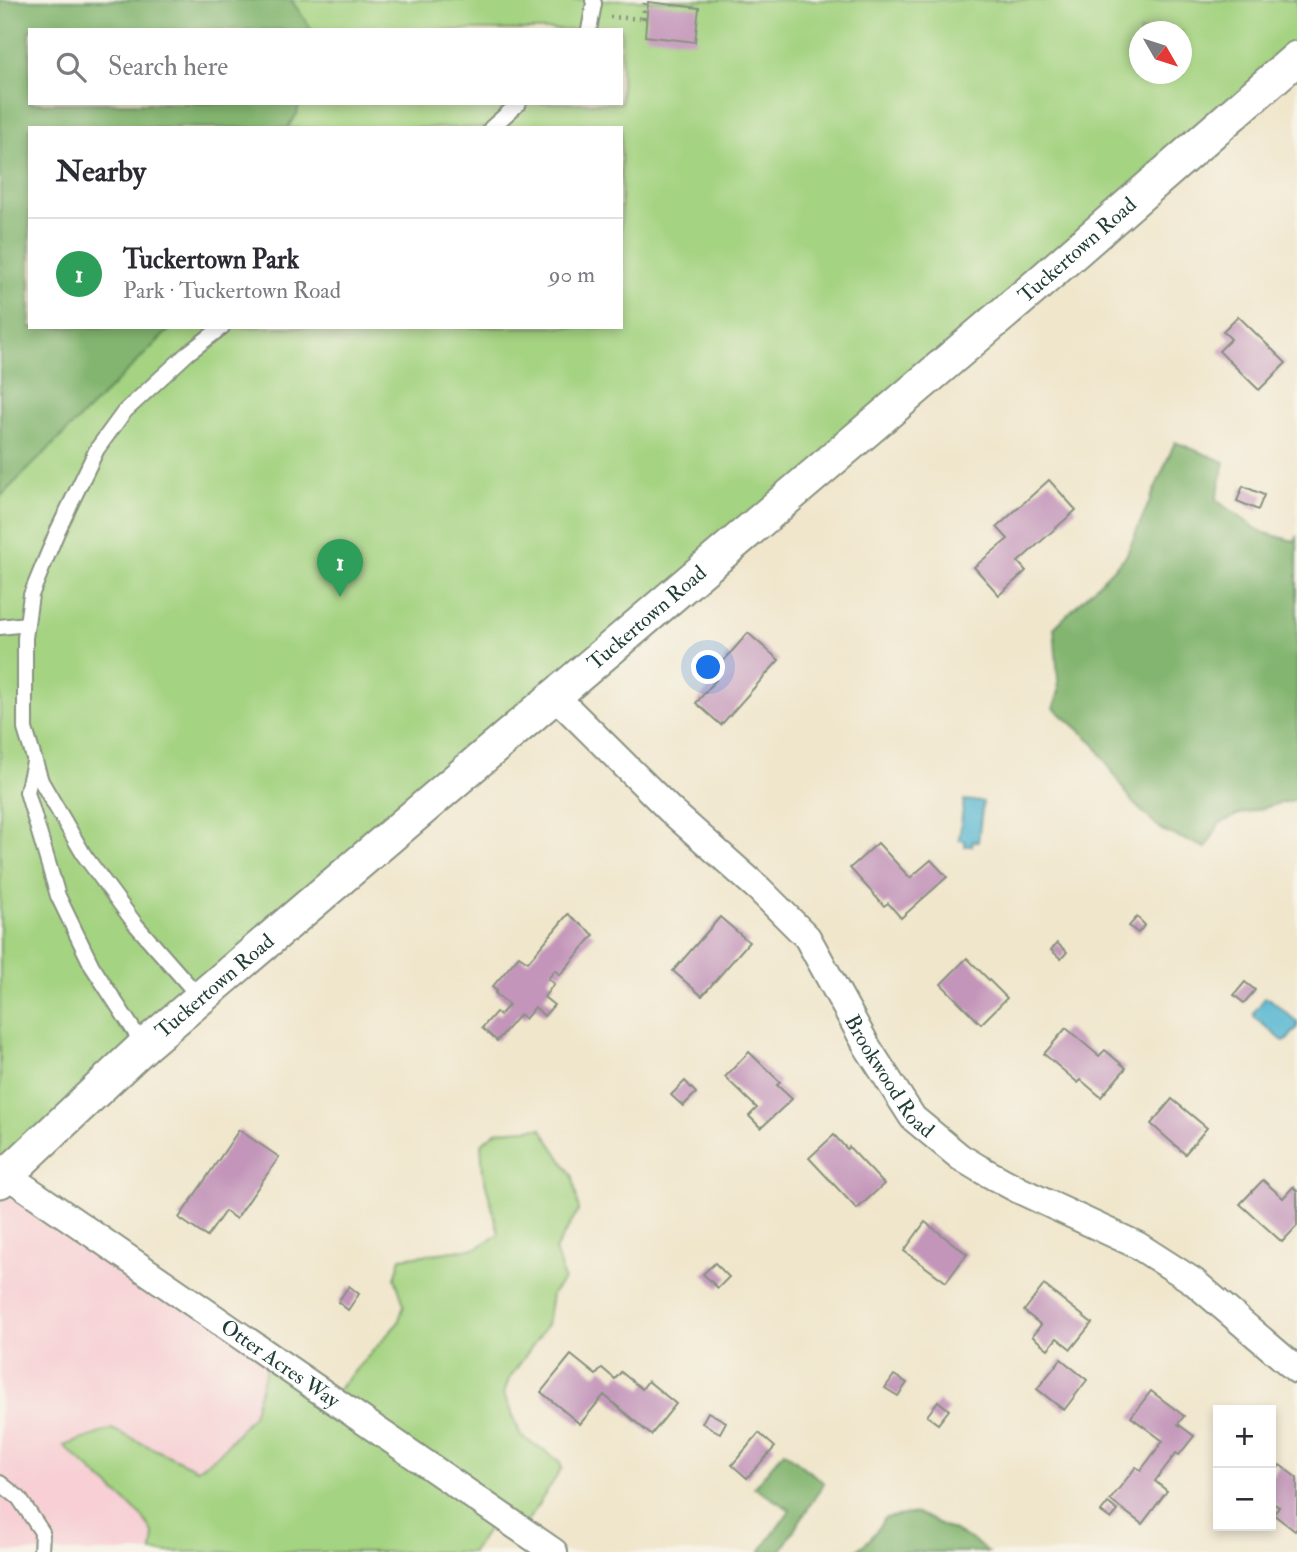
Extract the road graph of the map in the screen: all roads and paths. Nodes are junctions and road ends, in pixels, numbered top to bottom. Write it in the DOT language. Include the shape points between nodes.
graph roads {
  1 [pos="593,0"];
  2 [pos="645,0"];
  3 [pos="590,23"];
  4 [pos="1297,58"];
  5 [pos="517,105"];
  6 [pos="493,126"];
  7 [pos="219,329"];
  8 [pos="27,624"];
  9 [pos="0,627"];
  10 [pos="555,696"];
  11 [pos="34,762"];
  12 [pos="201,998"];
  13 [pos="144,1046"];
  14 [pos="4,1178"];
  15 [pos="1297,1370"];
  16 [pos="0,1483"];
  17 [pos="41,1552"];
  18 [pos="554,1552"];
  1 -- 3 [label="lane"];
  2 -- 3 [label="path" via="644,19"];
  4 -- 10 [label="street, Tuckertown Road"];
  5 -- 6 [label="lane"];
  7 -- 8 [label="lane" via="124,412 97,449 31,595"];
  8 -- 9 [label="lane"];
  8 -- 11 [label="lane" via="25,729"];
  10 -- 12 [label="street, Tuckertown Road"];
  10 -- 15 [label="street, Brookwood Road" via="807,937 913,1118 980,1169 1137,1245 1193,1281"];
  11 -- 12 [label="lane" via="84,855 136,925"];
  11 -- 13 [label="lane" via="27,792 58,896 92,966"];
  12 -- 13 [label="street, Tuckertown Road"];
  13 -- 14 [label="street, Tuckertown Road"];
  14 -- 18 [label="street, Otter Acres Way"];
  16 -- 17 [label="lane" via="19,1498 42,1532"];
}
